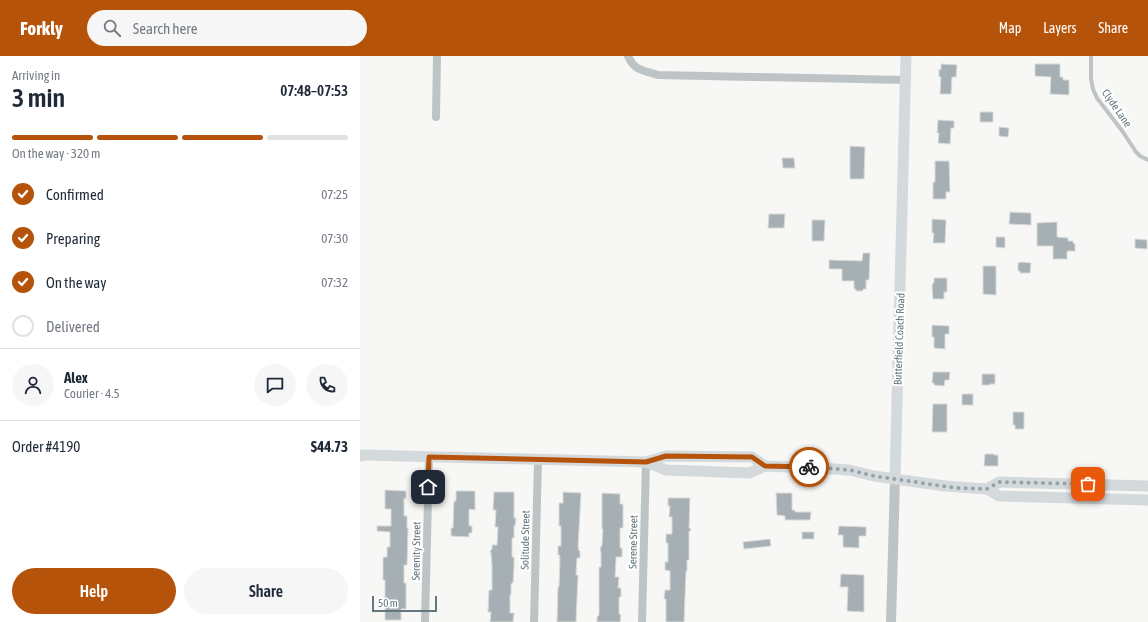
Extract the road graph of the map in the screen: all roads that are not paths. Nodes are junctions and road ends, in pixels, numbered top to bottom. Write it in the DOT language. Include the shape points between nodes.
graph roads {
  1 [pos="437,56"];
  2 [pos="628,56"];
  3 [pos="906,56"];
  4 [pos="1092,56"];
  5 [pos="906,80"];
  6 [pos="436,117"];
  7 [pos="1148,160"];
  8 [pos="361,455"];
  9 [pos="429,457"];
  10 [pos="538,460"];
  11 [pos="646,462"];
  12 [pos="765,466"];
  13 [pos="895,479"];
  14 [pos="1148,486"];
  15 [pos="987,489"];
  16 [pos="1148,500"];
  17 [pos="425,622"];
  18 [pos="534,622"];
  19 [pos="642,622"];
  20 [pos="891,622"];
  1 -- 6 [label="street"];
  2 -- 5 [label="street" via="632,64 640,69 658,74"];
  3 -- 5 [label="main road, Butterfield Coach Road"];
  4 -- 7 [label="lane, Clyde Lane" via="1091,78 1097,98 1136,152"];
  5 -- 13 [label="main road, Butterfield Coach Road"];
  8 -- 9 [label="main road"];
  9 -- 10 [label="main road"];
  9 -- 17 [label="street, Serenity Street"];
  10 -- 11 [label="main road"];
  10 -- 18 [label="street, Solitude Street"];
  11 -- 12 [label="main road" via="666,470 749,473"];
  11 -- 12 [label="main road" via="666,456 752,457"];
  11 -- 19 [label="street, Serene Street"];
  12 -- 13 [label="main road" via="842,469"];
  13 -- 15 [label="main road" via="956,488"];
  13 -- 20 [label="street, Butterfield Coach Road"];
  14 -- 15 [label="main road" via="999,482"];
  15 -- 16 [label="main road" via="999,496"];
}
